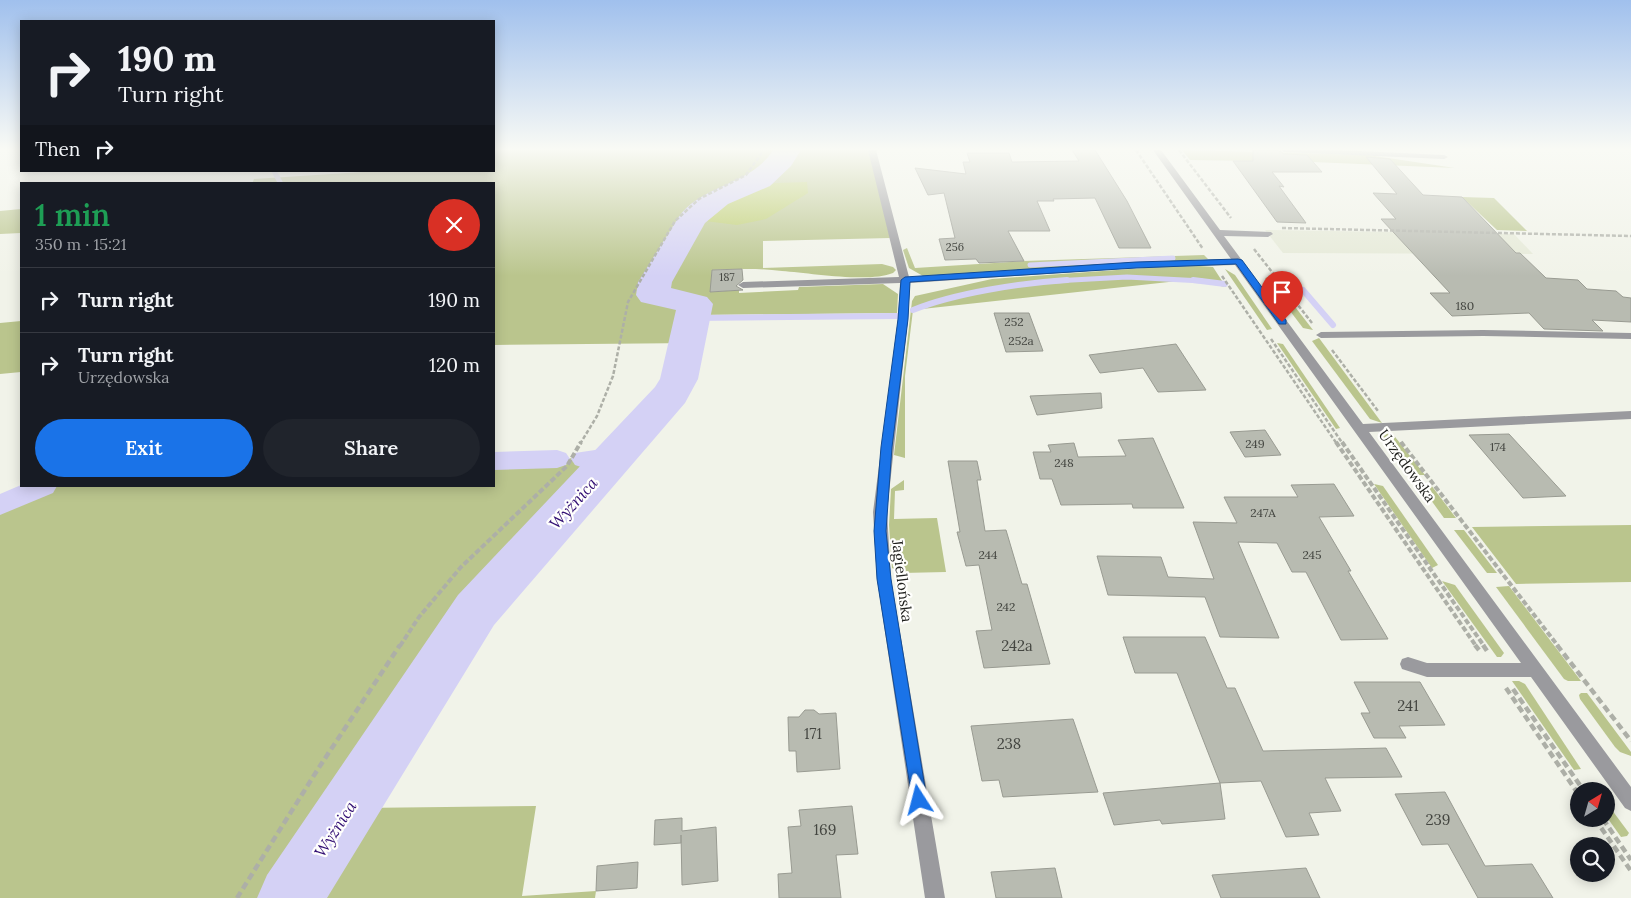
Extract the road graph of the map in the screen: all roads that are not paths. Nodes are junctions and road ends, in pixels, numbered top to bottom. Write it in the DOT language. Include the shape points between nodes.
graph roads {
  1 [pos="883,192"];
  2 [pos="1187,192"];
  3 [pos="1217,233"];
  4 [pos="1268,234"];
  5 [pos="1238,262"];
  6 [pos="905,280"];
  7 [pos="743,285"];
  8 [pos="1321,335"];
  9 [pos="1631,336"];
  10 [pos="1631,415"];
  11 [pos="1359,428"];
  12 [pos="1417,670"];
  13 [pos="1535,670"];
  14 [pos="1631,802"];
  15 [pos="935,898"];
  1 -- 6 [label="street, Jagiellońska"];
  2 -- 3 [label="street, Urzędowska"];
  3 -- 4 [label="street"];
  3 -- 5 [label="street, Urzędowska"];
  5 -- 6 [label="street" via="1136,265"];
  5 -- 11 [label="street, Urzędowska"];
  6 -- 7 [label="street"];
  6 -- 15 [label="street, Jagiellońska" via="880,531 884,579"];
  8 -- 9 [label="street" via="1483,333"];
  10 -- 11 [label="street"];
  11 -- 13 [label="street, Urzędowska"];
  12 -- 13 [label="street"];
  13 -- 14 [label="street, Urzędowska"];
}
